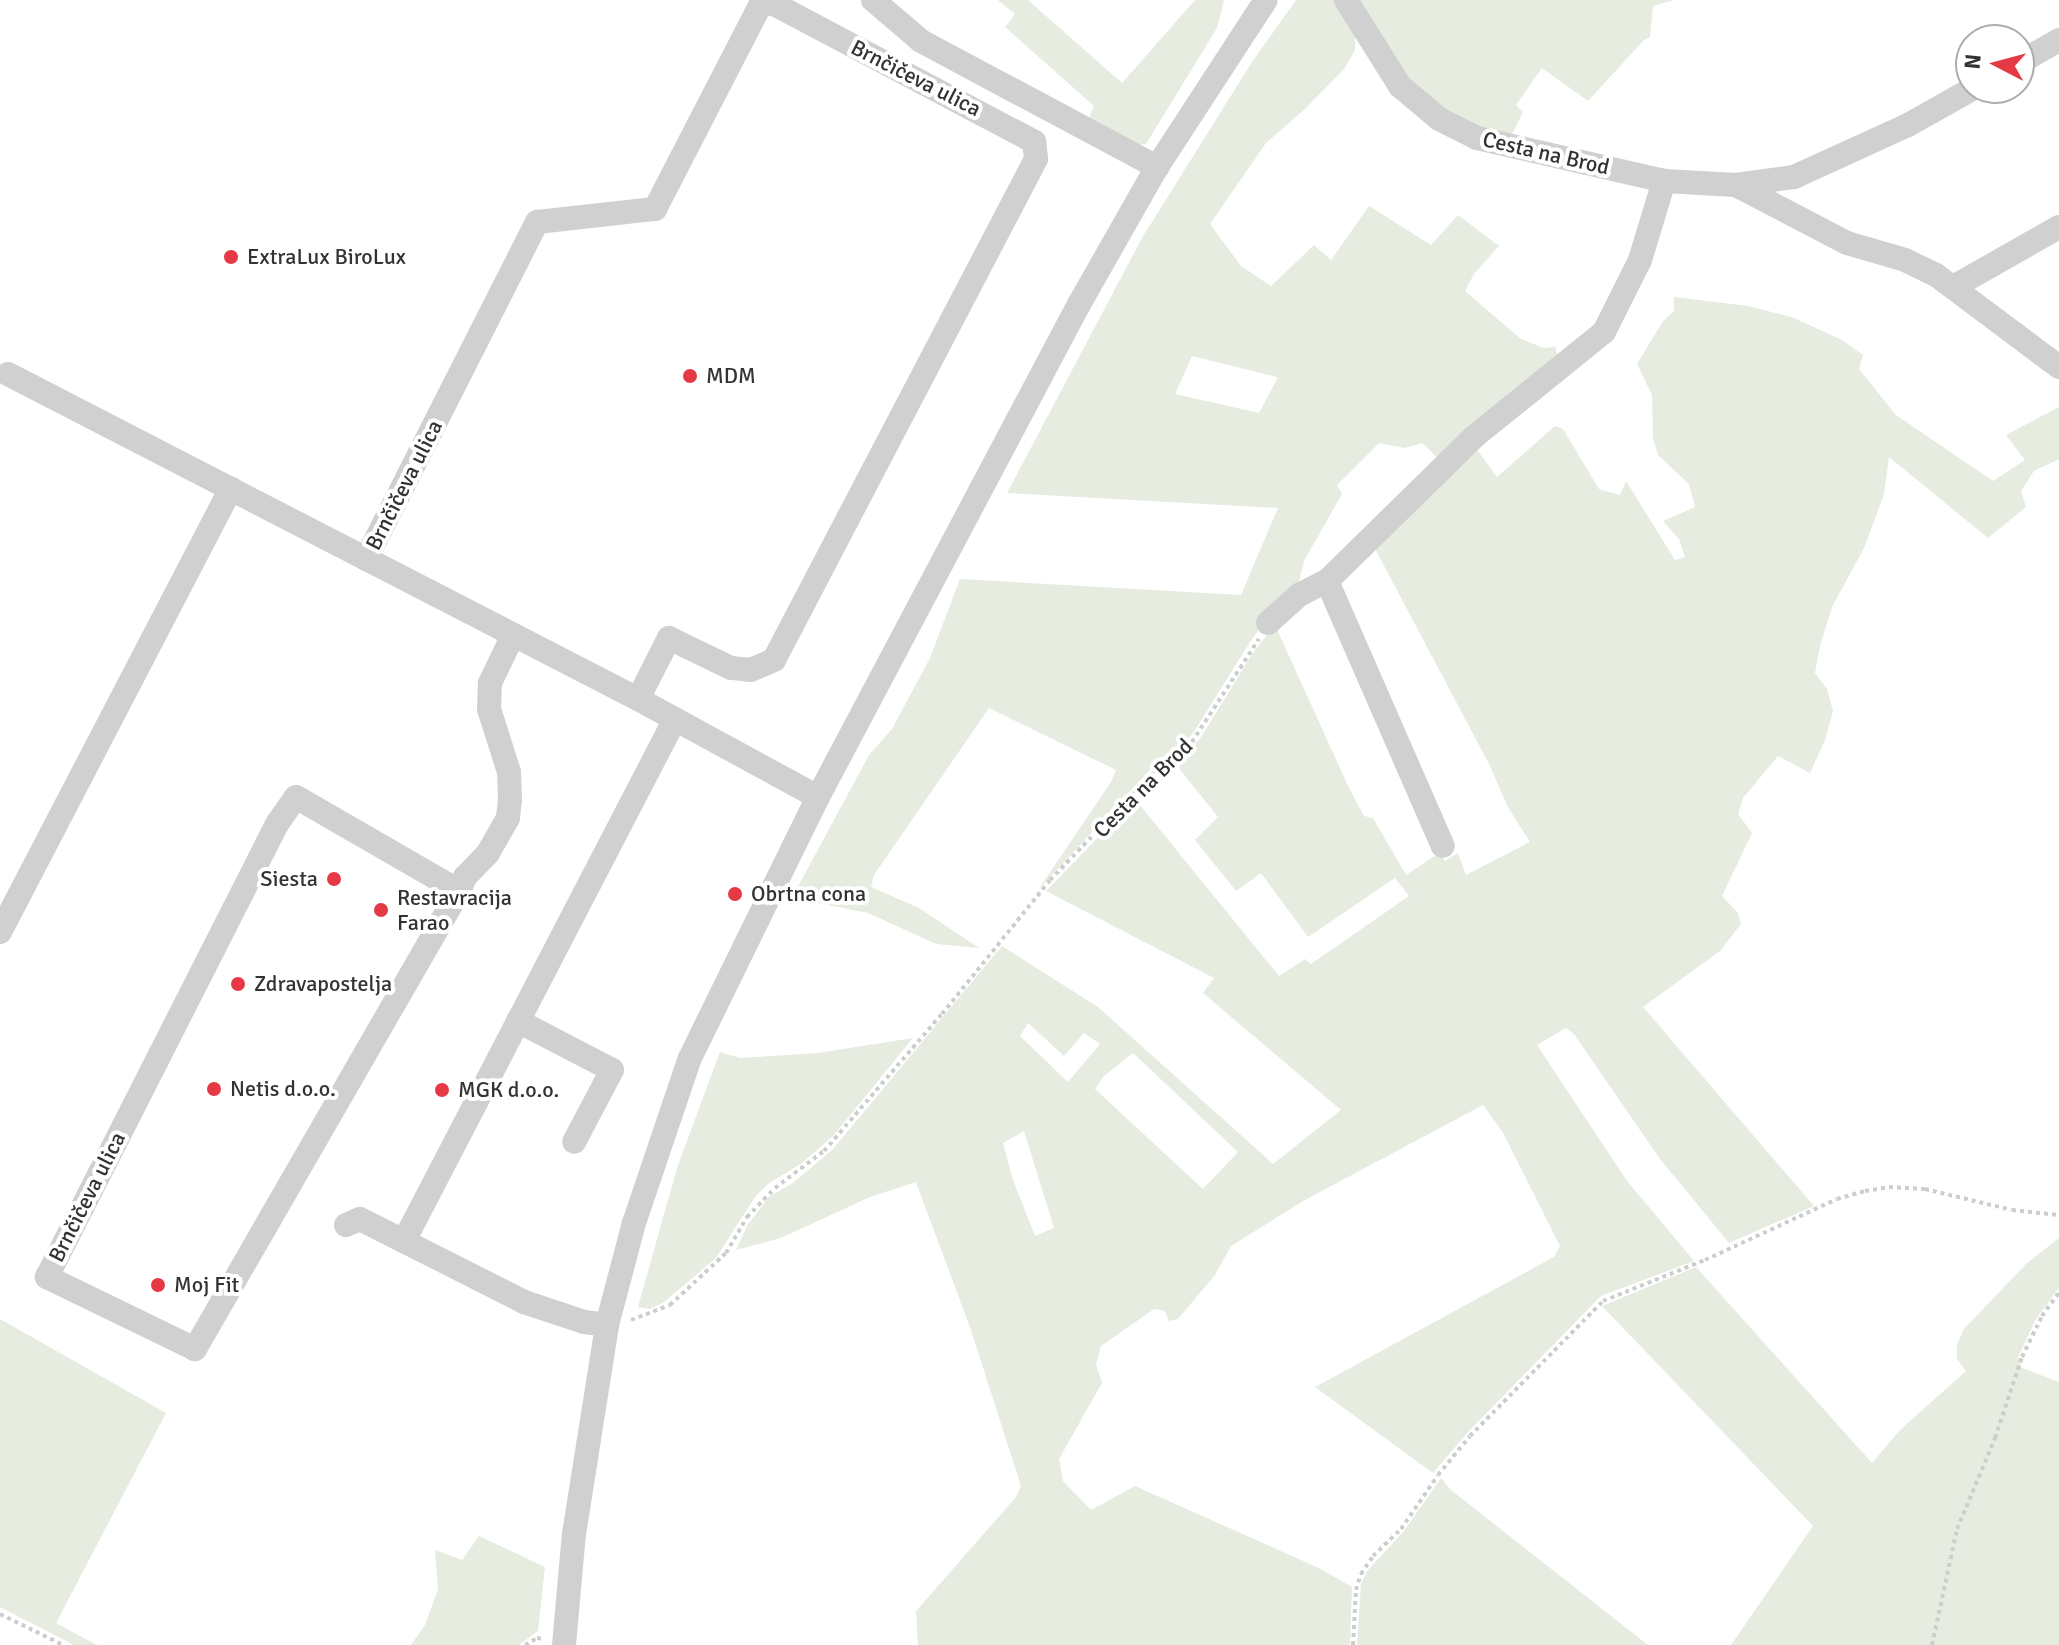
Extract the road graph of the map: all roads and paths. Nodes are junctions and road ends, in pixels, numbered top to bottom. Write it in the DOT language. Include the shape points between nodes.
graph roads {
  1 [pos="873,0"];
  2 [pos="1266,0"];
  3 [pos="1346,0"];
  4 [pos="2059,40"];
  5 [pos="2035,54"];
  6 [pos="1955,98"];
  7 [pos="1157,167"];
  8 [pos="1664,181"];
  9 [pos="1736,185"];
  10 [pos="2059,227"];
  11 [pos="1955,286"];
  12 [pos="2059,367"];
  13 [pos="8,374"];
  14 [pos="231,489"];
  15 [pos="366,559"];
  16 [pos="1327,581"];
  17 [pos="1268,623"];
  18 [pos="513,635"];
  19 [pos="638,699"];
  20 [pos="675,719"];
  21 [pos="818,797"];
  22 [pos="1443,846"];
  23 [pos="459,891"];
  24 [pos="0,932"];
  25 [pos="518,1021"];
  26 [pos="574,1142"];
  27 [pos="2059,1215"];
  28 [pos="346,1225"];
  29 [pos="404,1241"];
  30 [pos="2059,1293"];
  31 [pos="628,1308"];
  32 [pos="616,1324"];
  33 [pos="0,1614"];
  34 [pos="63,1645"];
  35 [pos="564,1645"];
  36 [pos="1353,1645"];
  37 [pos="1932,1645"];
  1 -- 7 [label="street" via="921,41"];
  2 -- 7 [label="street"];
  3 -- 8 [label="street, Cesta na Brod" via="1400,86 1439,119 1477,138"];
  4 -- 5 [label="street"];
  6 -- 9 [label="street, Cesta na Brod" via="1828,164 1794,177"];
  7 -- 21 [label="street" via="971,502"];
  8 -- 9 [label="street, Cesta na Brod"];
  8 -- 16 [label="street" via="1640,260 1604,332 1475,436"];
  9 -- 11 [label="street" via="1822,232 1905,260"];
  10 -- 11 [label="street"];
  11 -- 12 [label="street"];
  13 -- 14 [label="street, Brnčičeva ulica"];
  14 -- 15 [label="street, Brnčičeva ulica"];
  14 -- 24 [label="street"];
  15 -- 18 [label="street, Brnčičeva ulica"];
  15 -- 19 [label="street, Brnčičeva ulica" via="537,222 655,209 760,6 772,3 1034,142 1036,159 774,660 751,670 731,668 669,638"];
  16 -- 17 [label="street" via="1299,595"];
  16 -- 22 [label="street"];
  17 -- 32 [label="path, Cesta na Brod" via="1192,742 1153,773 1050,880 824,1151 775,1188 747,1217 726,1253 670,1305"];
  18 -- 19 [label="street, Brnčičeva ulica"];
  18 -- 23 [label="street, Brnčičeva ulica" via="490,683 489,709 509,772 508,818"];
  19 -- 20 [label="street, Brnčičeva ulica"];
  20 -- 21 [label="street, Brnčičeva ulica"];
  20 -- 25 [label="street"];
  21 -- 32 [label="street" via="690,1058 634,1223"];
  23 -- 23 [label="street, Brnčičeva ulica" via="195,1349 47,1277 277,824 296,797"];
  25 -- 26 [label="street" via="612,1070"];
  25 -- 29 [label="street"];
  27 -- 36 [label="path" via="2012,1210 1925,1189 1865,1191 1603,1301 1470,1436 1361,1574"];
  28 -- 29 [label="street" via="360,1219"];
  29 -- 32 [label="street" via="524,1302 584,1322"];
  30 -- 37 [label="path" via="2022,1357 1957,1529"];
  31 -- 32 [label="path"];
  32 -- 35 [label="street" via="576,1520"];
  33 -- 34 [label="path"];
}
